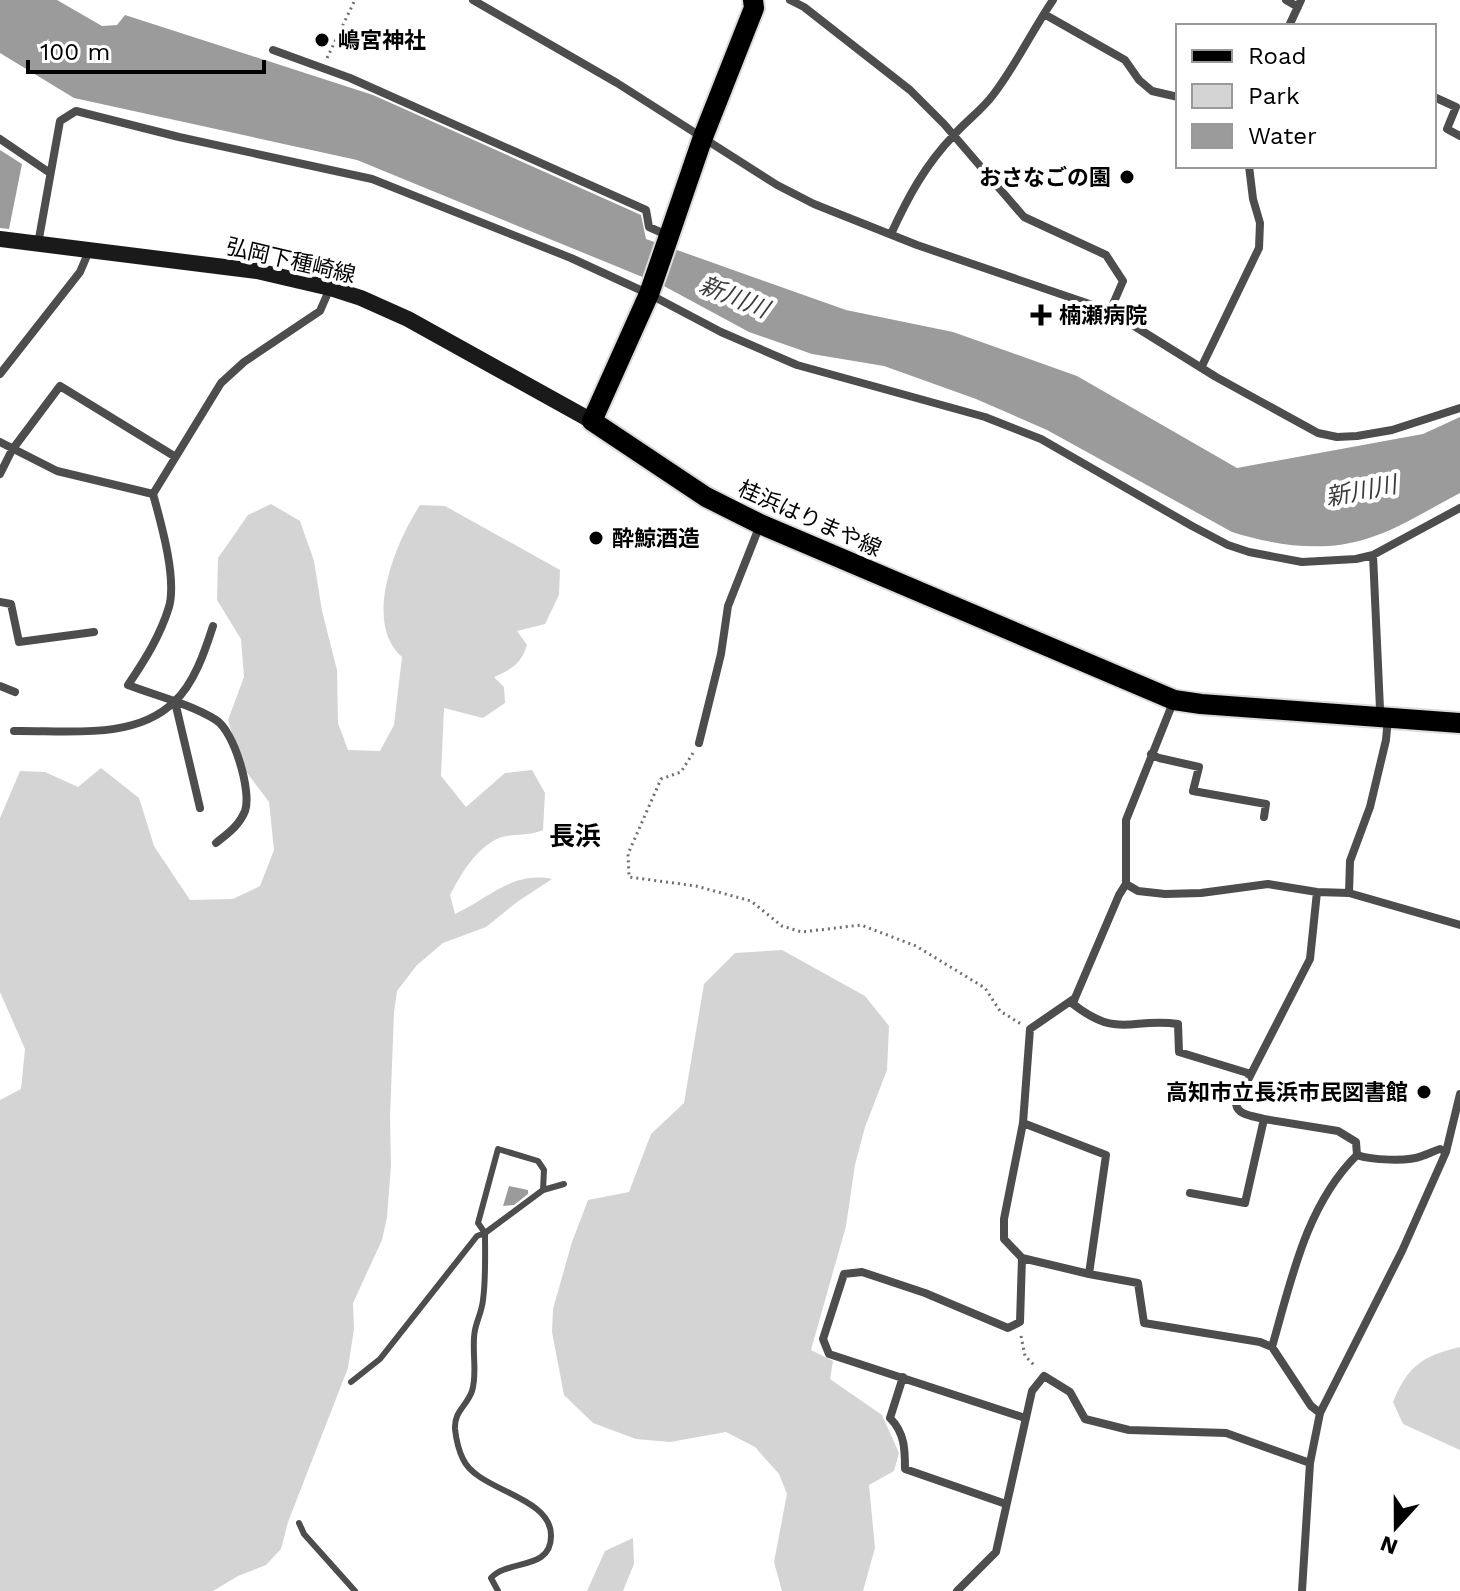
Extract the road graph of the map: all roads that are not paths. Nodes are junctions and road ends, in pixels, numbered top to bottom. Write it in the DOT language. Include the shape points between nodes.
graph roads {
  1 [pos="473,0"];
  2 [pos="753,0"];
  3 [pos="790,0"];
  4 [pos="1053,0"];
  5 [pos="1286,0"];
  6 [pos="1299,4"];
  7 [pos="1044,14"];
  8 [pos="1290,24"];
  9 [pos="273,50"];
  10 [pos="1176,97"];
  11 [pos="1436,97"];
  12 [pos="1458,102"];
  13 [pos="953,135"];
  14 [pos="1460,136"];
  15 [pos="703,137"];
  16 [pos="0,139"];
  17 [pos="1249,168"];
  18 [pos="50,173"];
  19 [pos="891,234"];
  20 [pos="0,239"];
  21 [pos="668,241"];
  22 [pos="38,244"];
  23 [pos="89,251"];
  24 [pos="330,288"];
  25 [pos="650,290"];
  26 [pos="1110,311"];
  27 [pos="1201,368"];
  28 [pos="0,374"];
  29 [pos="1460,408"];
  30 [pos="592,421"];
  31 [pos="0,442"];
  32 [pos="12,450"];
  33 [pos="174,456"];
  34 [pos="0,474"];
  35 [pos="153,494"];
  36 [pos="1460,508"];
  37 [pos="760,524"];
  38 [pos="1373,555"];
  39 [pos="0,602"];
  40 [pos="213,626"];
  41 [pos="94,632"];
  42 [pos="0,686"];
  43 [pos="15,692"];
  44 [pos="1174,700"];
  45 [pos="175,702"];
  46 [pos="1388,718"];
  47 [pos="1460,723"];
  48 [pos="14,731"];
  49 [pos="699,743"];
  50 [pos="1151,754"];
  51 [pos="200,808"];
  52 [pos="1264,817"];
  53 [pos="216,843"];
  54 [pos="1126,884"];
  55 [pos="1317,892"];
  56 [pos="1349,893"];
  57 [pos="1460,925"];
  58 [pos="1075,998"];
  59 [pos="1251,1074"];
  60 [pos="1460,1094"];
  61 [pos="1264,1119"];
  62 [pos="1023,1123"];
  63 [pos="1446,1152"];
  64 [pos="1357,1155"];
  65 [pos="564,1184"];
  66 [pos="543,1190"];
  67 [pos="1190,1193"];
  68 [pos="485,1233"];
  69 [pos="1022,1258"];
  70 [pos="1089,1274"];
  71 [pos="1272,1347"];
  72 [pos="903,1377"];
  73 [pos="351,1382"];
  74 [pos="1320,1413"];
  75 [pos="1025,1418"];
  76 [pos="1310,1463"];
  77 [pos="1006,1504"];
  78 [pos="299,1523"];
  79 [pos="965,1583"];
  80 [pos="355,1591"];
  81 [pos="498,1591"];
  82 [pos="957,1591"];
  83 [pos="974,1591"];
  84 [pos="1302,1591"];
  1 -- 15 [label="street"];
  2 -- 15 [label="main road"];
  3 -- 13 [label="street" via="910,90"];
  4 -- 7 [label="street"];
  5 -- 6 [label="street"];
  6 -- 8 [label="street"];
  7 -- 10 [label="street" via="1125,60 1152,91"];
  7 -- 13 [label="street" via="990,98"];
  9 -- 21 [label="street" via="646,210 649,227"];
  11 -- 12 [label="street"];
  12 -- 14 [label="street" via="1447,129"];
  13 -- 19 [label="street" via="924,169"];
  13 -- 26 [label="street" via="1024,217 1106,255 1123,281"];
  15 -- 19 [label="street" via="777,185"];
  15 -- 21 [label="main road"];
  16 -- 18 [label="street"];
  17 -- 27 [label="street" via="1260,223 1259,248"];
  18 -- 22 [label="street"];
  18 -- 25 [label="street" via="60,121 76,111 372,179"];
  19 -- 26 [label="street"];
  20 -- 22 [label="main road, 弘岡下種崎線"];
  21 -- 25 [label="main road"];
  22 -- 23 [label="main road, 弘岡下種崎線"];
  23 -- 24 [label="main road, 弘岡下種崎線" via="257,271"];
  23 -- 28 [label="street" via="80,272"];
  24 -- 30 [label="main road, 弘岡下種崎線" via="408,319"];
  24 -- 33 [label="street" via="320,311 221,383"];
  25 -- 30 [label="main road"];
  25 -- 38 [label="street" via="721,332 797,365 985,417 1041,439 1228,545 1302,562"];
  26 -- 27 [label="street"];
  27 -- 29 [label="street" via="1318,433 1337,437 1392,430"];
  30 -- 37 [label="main road, 桂浜はりまや線" via="706,497"];
  31 -- 32 [label="street"];
  32 -- 33 [label="street" via="60,386"];
  32 -- 34 [label="street"];
  32 -- 35 [label="street" via="57,471"];
  33 -- 35 [label="street"];
  35 -- 45 [label="street" via="170,604 153,648 128,685"];
  36 -- 38 [label="street"];
  37 -- 44 [label="main road, 桂浜はりまや線"];
  37 -- 49 [label="street" via="728,606"];
  38 -- 46 [label="street" via="1380,709"];
  39 -- 41 [label="street" via="11,604 19,642"];
  40 -- 45 [label="street"];
  42 -- 43 [label="street"];
  44 -- 46 [label="main road, 桂浜はりまや線"];
  44 -- 50 [label="street"];
  45 -- 48 [label="street" via="128,727"];
  45 -- 51 [label="street"];
  45 -- 53 [label="street" via="218,721 231,737 247,786 246,809 236,827"];
  46 -- 47 [label="main road, 桂浜はりまや線"];
  46 -- 56 [label="street" via="1370,807 1350,861"];
  50 -- 52 [label="street" via="1199,767 1193,791 1266,804"];
  50 -- 54 [label="street" via="1126,820"];
  54 -- 55 [label="street" via="1165,894 1268,884"];
  54 -- 58 [label="street"];
  55 -- 56 [label="street"];
  55 -- 59 [label="street" via="1310,959"];
  56 -- 57 [label="street"];
  58 -- 59 [label="street" via="1073,1004 1111,1025 1178,1024 1179,1052"];
  58 -- 62 [label="street" via="1030,1029"];
  59 -- 61 [label="street" via="1237,1109"];
  60 -- 63 [label="street"];
  61 -- 64 [label="street" via="1338,1131 1356,1142"];
  61 -- 67 [label="street" via="1245,1203"];
  62 -- 69 [label="street" via="1004,1219 1004,1239"];
  62 -- 70 [label="street" via="1106,1155"];
  63 -- 64 [label="street" via="1409,1158"];
  63 -- 74 [label="street"];
  64 -- 71 [label="street" via="1318,1208"];
  65 -- 66 [label="lane"];
  66 -- 68 [label="lane"];
  66 -- 68 [label="lane" via="544,1170 538,1161 498,1149 478,1223"];
  68 -- 73 [label="lane" via="477,1236 380,1359"];
  68 -- 81 [label="lane" via="473,1390 457,1412 455,1430 471,1471 546,1517 551,1536 547,1552 537,1561 496,1572 491,1578"];
  69 -- 70 [label="street"];
  69 -- 72 [label="street" via="1020,1322 1008,1328 862,1272 844,1274 823,1339 829,1354"];
  70 -- 71 [label="street" via="1138,1283 1144,1323"];
  71 -- 74 [label="street"];
  72 -- 75 [label="street"];
  72 -- 77 [label="street" via="890,1418 905,1445 905,1469"];
  74 -- 76 [label="street"];
  75 -- 76 [label="street" via="1032,1391 1044,1376 1070,1392 1085,1419 1129,1430 1226,1433"];
  75 -- 77 [label="street"];
  76 -- 84 [label="street"];
  77 -- 79 [label="street" via="996,1552"];
  78 -- 80 [label="lane"];
  79 -- 82 [label="street"];
  79 -- 83 [label="street"];
}
